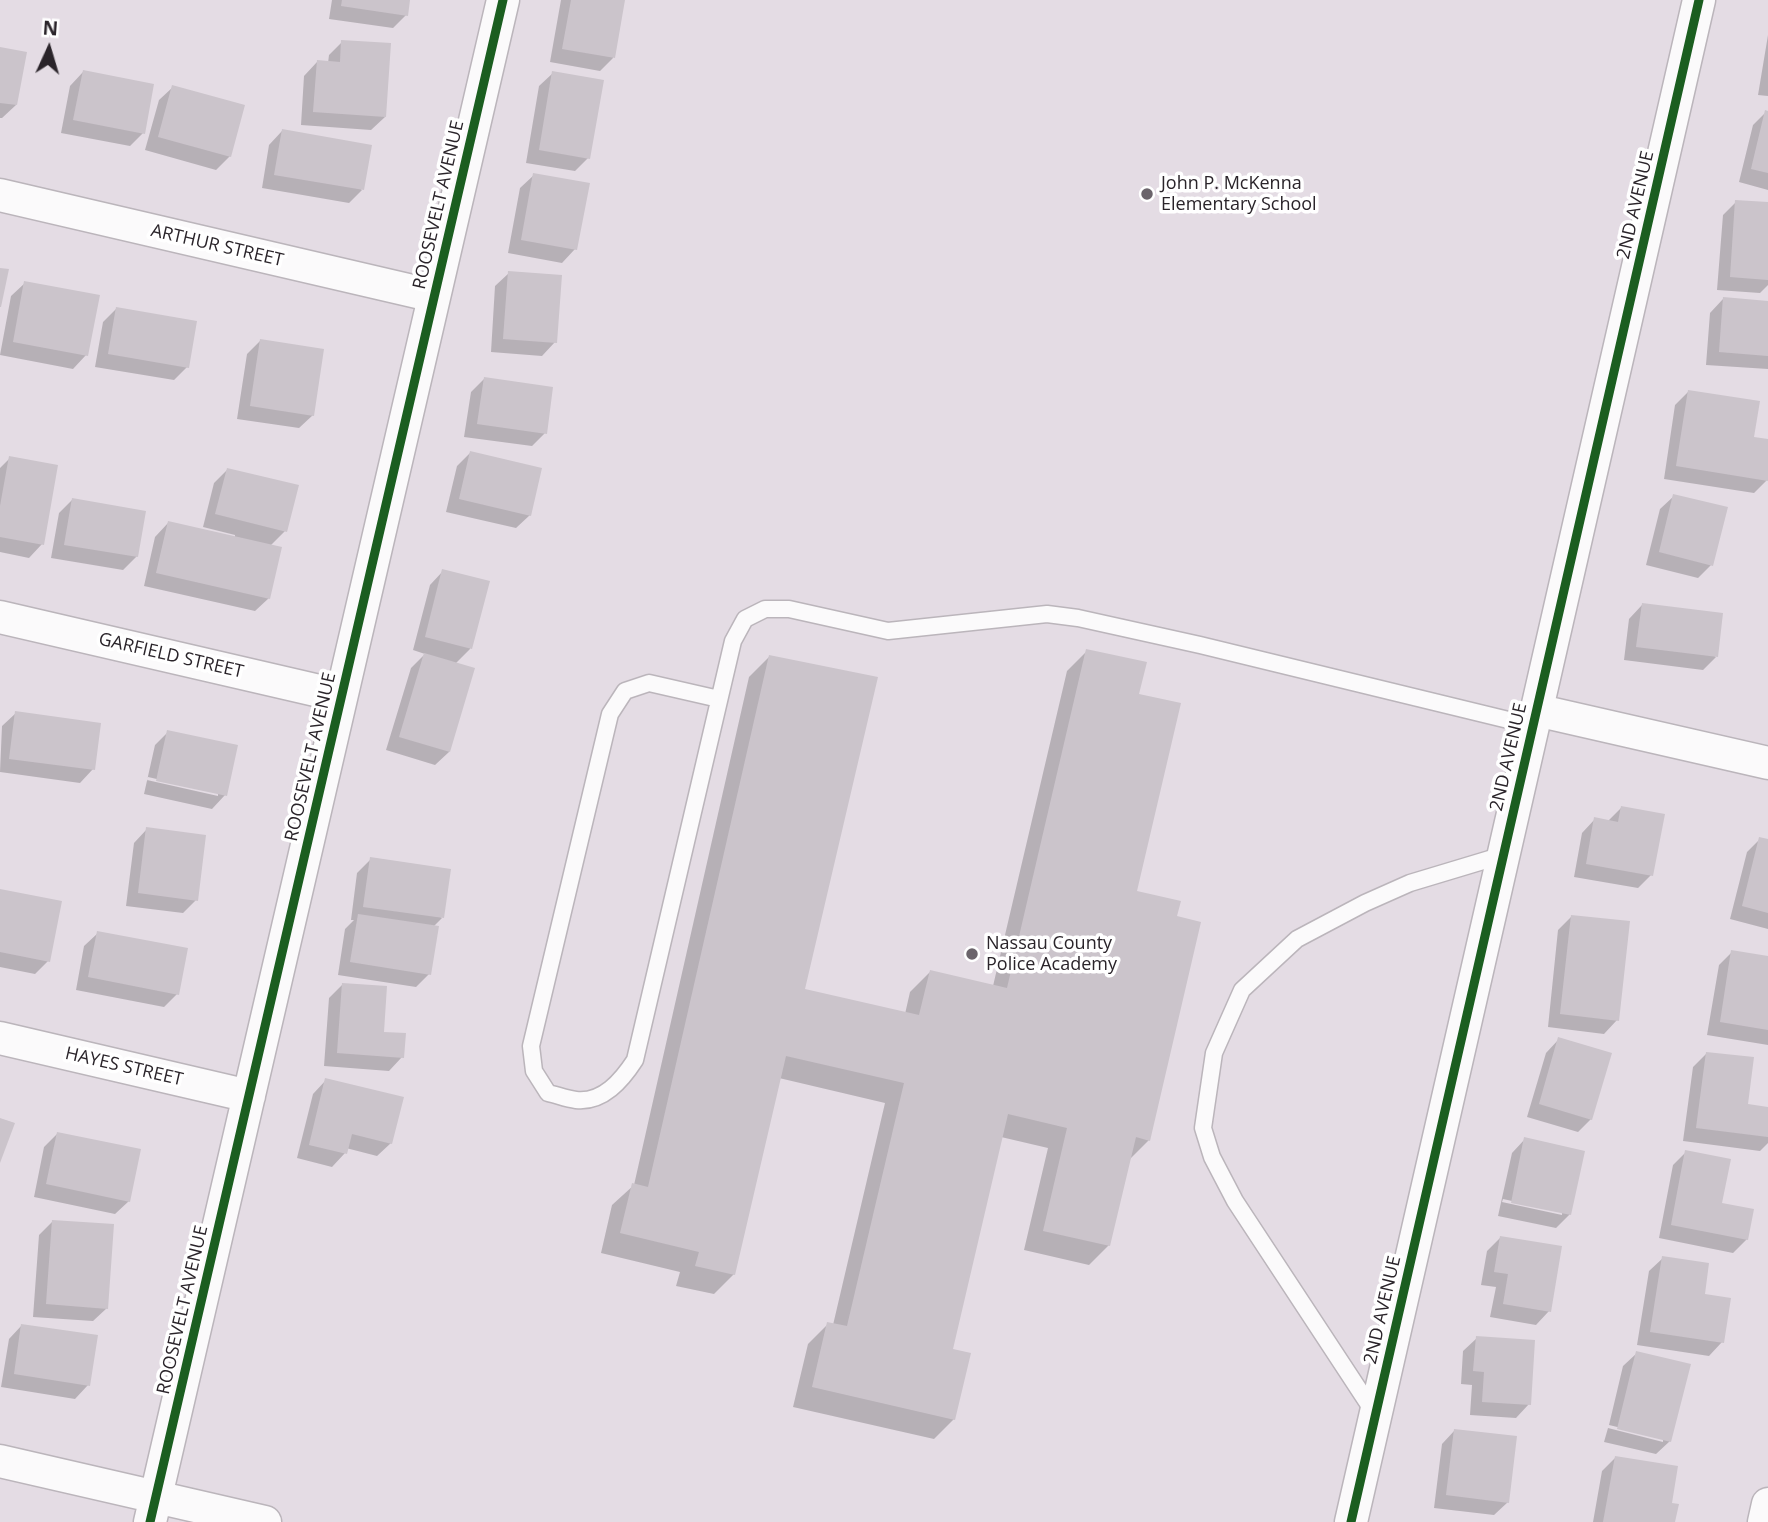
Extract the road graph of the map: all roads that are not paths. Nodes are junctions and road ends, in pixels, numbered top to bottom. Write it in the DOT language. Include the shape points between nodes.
graph roads {
  1 [pos="503,0"];
  2 [pos="1699,0"];
  3 [pos="0,195"];
  4 [pos="434,296"];
  5 [pos="0,617"];
  6 [pos="341,696"];
  7 [pos="719,699"];
  8 [pos="1534,718"];
  9 [pos="1768,763"];
  10 [pos="1503,855"];
  11 [pos="0,1038"];
  12 [pos="249,1096"];
  13 [pos="1375,1414"];
  14 [pos="0,1461"];
  15 [pos="1768,1504"];
  16 [pos="153,1509"];
  17 [pos="265,1522"];
  18 [pos="1351,1522"];
  19 [pos="1764,1522"];
  1 -- 4 [label="street, ROOSEVELT AVENUE"];
  2 -- 8 [label="street, 2ND AVENUE"];
  3 -- 4 [label="street, ARTHUR STREET"];
  4 -- 6 [label="street, ROOSEVELT AVENUE"];
  5 -- 6 [label="street, GARFIELD STREET"];
  6 -- 12 [label="street, ROOSEVELT AVENUE"];
  7 -- 7 [label="lane" via="649,683 625,691 610,714 531,1046 534,1071 548,1093 579,1101 604,1094 622,1080 635,1060"];
  7 -- 8 [label="lane" via="733,641 745,619 765,609 789,609 888,631 1047,614"];
  8 -- 9 [label="street"];
  8 -- 10 [label="street, 2ND AVENUE"];
  10 -- 13 [label="street, 2ND AVENUE"];
  10 -- 13 [label="lane" via="1410,883 1297,939 1242,990 1214,1053 1203,1128 1212,1157 1235,1201"];
  11 -- 12 [label="street, HAYES STREET"];
  12 -- 16 [label="street, ROOSEVELT AVENUE"];
  13 -- 18 [label="street, 2ND AVENUE"];
  14 -- 16 [label="street"];
  15 -- 19 [label="street"];
  16 -- 17 [label="street"];
}
